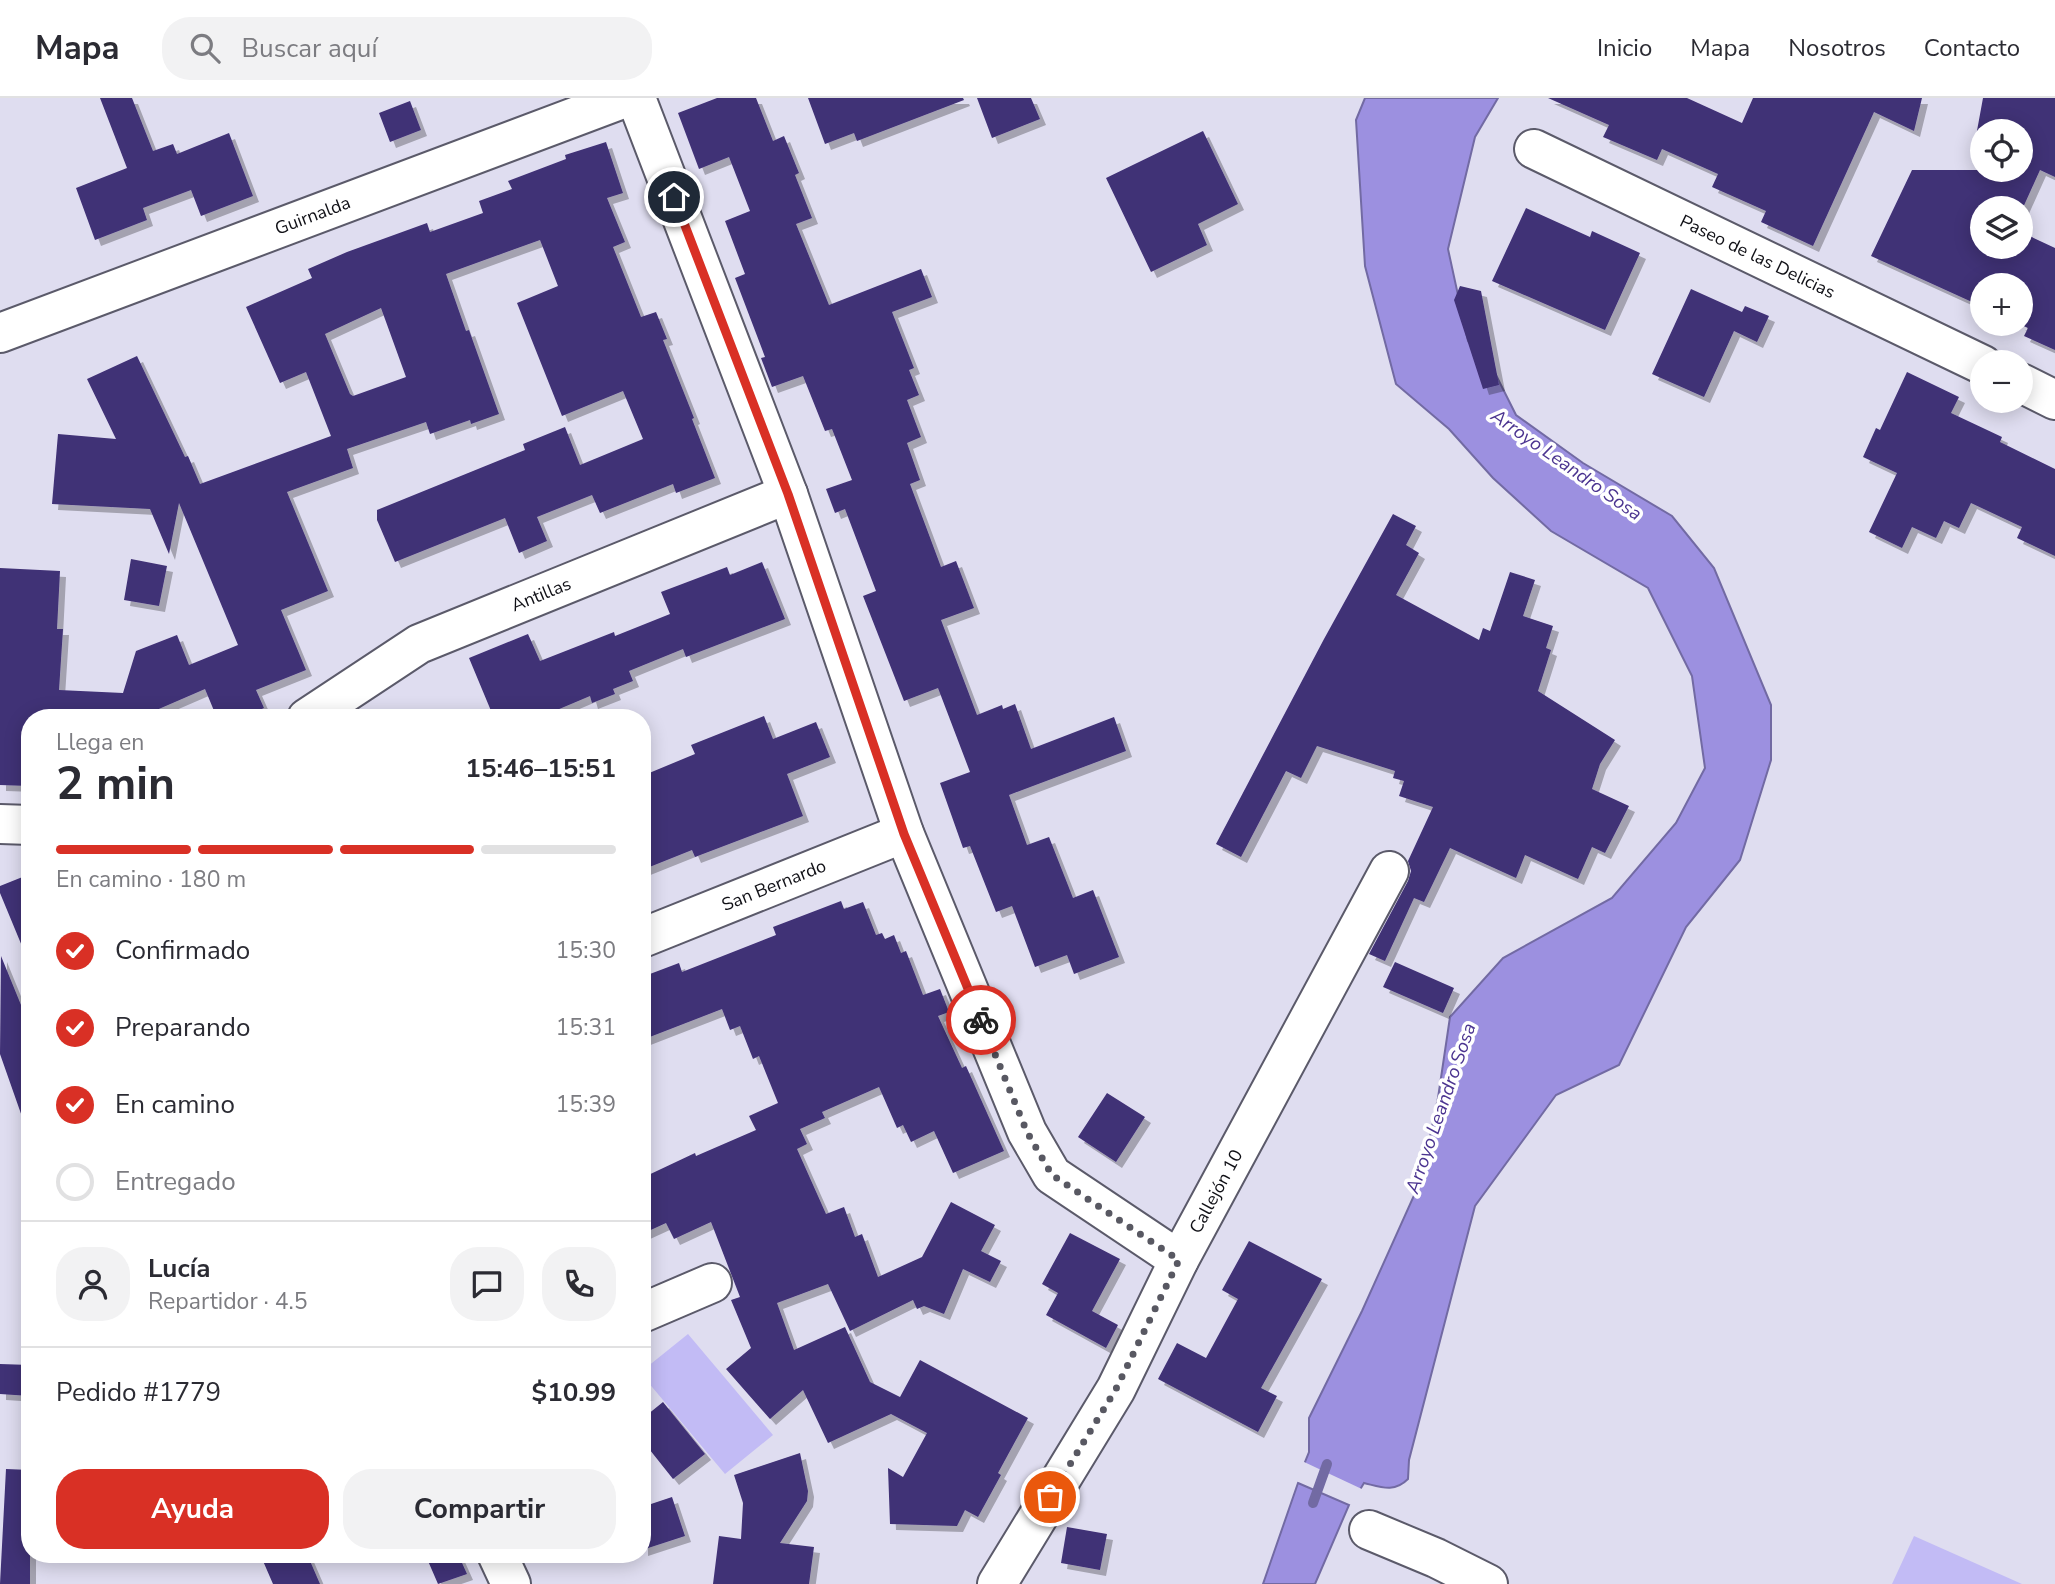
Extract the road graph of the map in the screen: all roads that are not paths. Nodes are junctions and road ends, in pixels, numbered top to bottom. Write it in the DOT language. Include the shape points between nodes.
graph roads {
  1 [pos="625,98"];
  2 [pos="636,98"];
  3 [pos="1534,149"];
  4 [pos="0,333"];
  5 [pos="1970,359"];
  6 [pos="2033,389"];
  7 [pos="2055,400"];
  8 [pos="788,494"];
  9 [pos="321,709"];
  10 [pos="0,824"];
  11 [pos="21,825"];
  12 [pos="904,834"];
  13 [pos="1390,871"];
  14 [pos="651,934"];
  15 [pos="1179,1260"];
  16 [pos="712,1283"];
  17 [pos="651,1308"];
  18 [pos="1369,1530"];
  19 [pos="501,1563"];
  20 [pos="1434,1571"];
  21 [pos="511,1584"];
  22 [pos="997,1584"];
  23 [pos="1488,1584"];
  1 -- 4 [label="street, Guirnalda"];
  2 -- 8 [label="street"];
  3 -- 5 [label="street, Paseo de las Delicias"];
  6 -- 7 [label="street"];
  8 -- 9 [label="street, Antillas" via="419,644"];
  8 -- 12 [label="street"];
  10 -- 11 [label="street"];
  12 -- 14 [label="street, San Bernardo"];
  12 -- 15 [label="street" via="1027,1132 1052,1175"];
  13 -- 15 [label="street, Callejón 10"];
  15 -- 22 [label="street, Callejón 10" via="1116,1389"];
  16 -- 17 [label="street"];
  18 -- 20 [label="street"];
  19 -- 21 [label="street"];
  20 -- 23 [label="street"];
}
